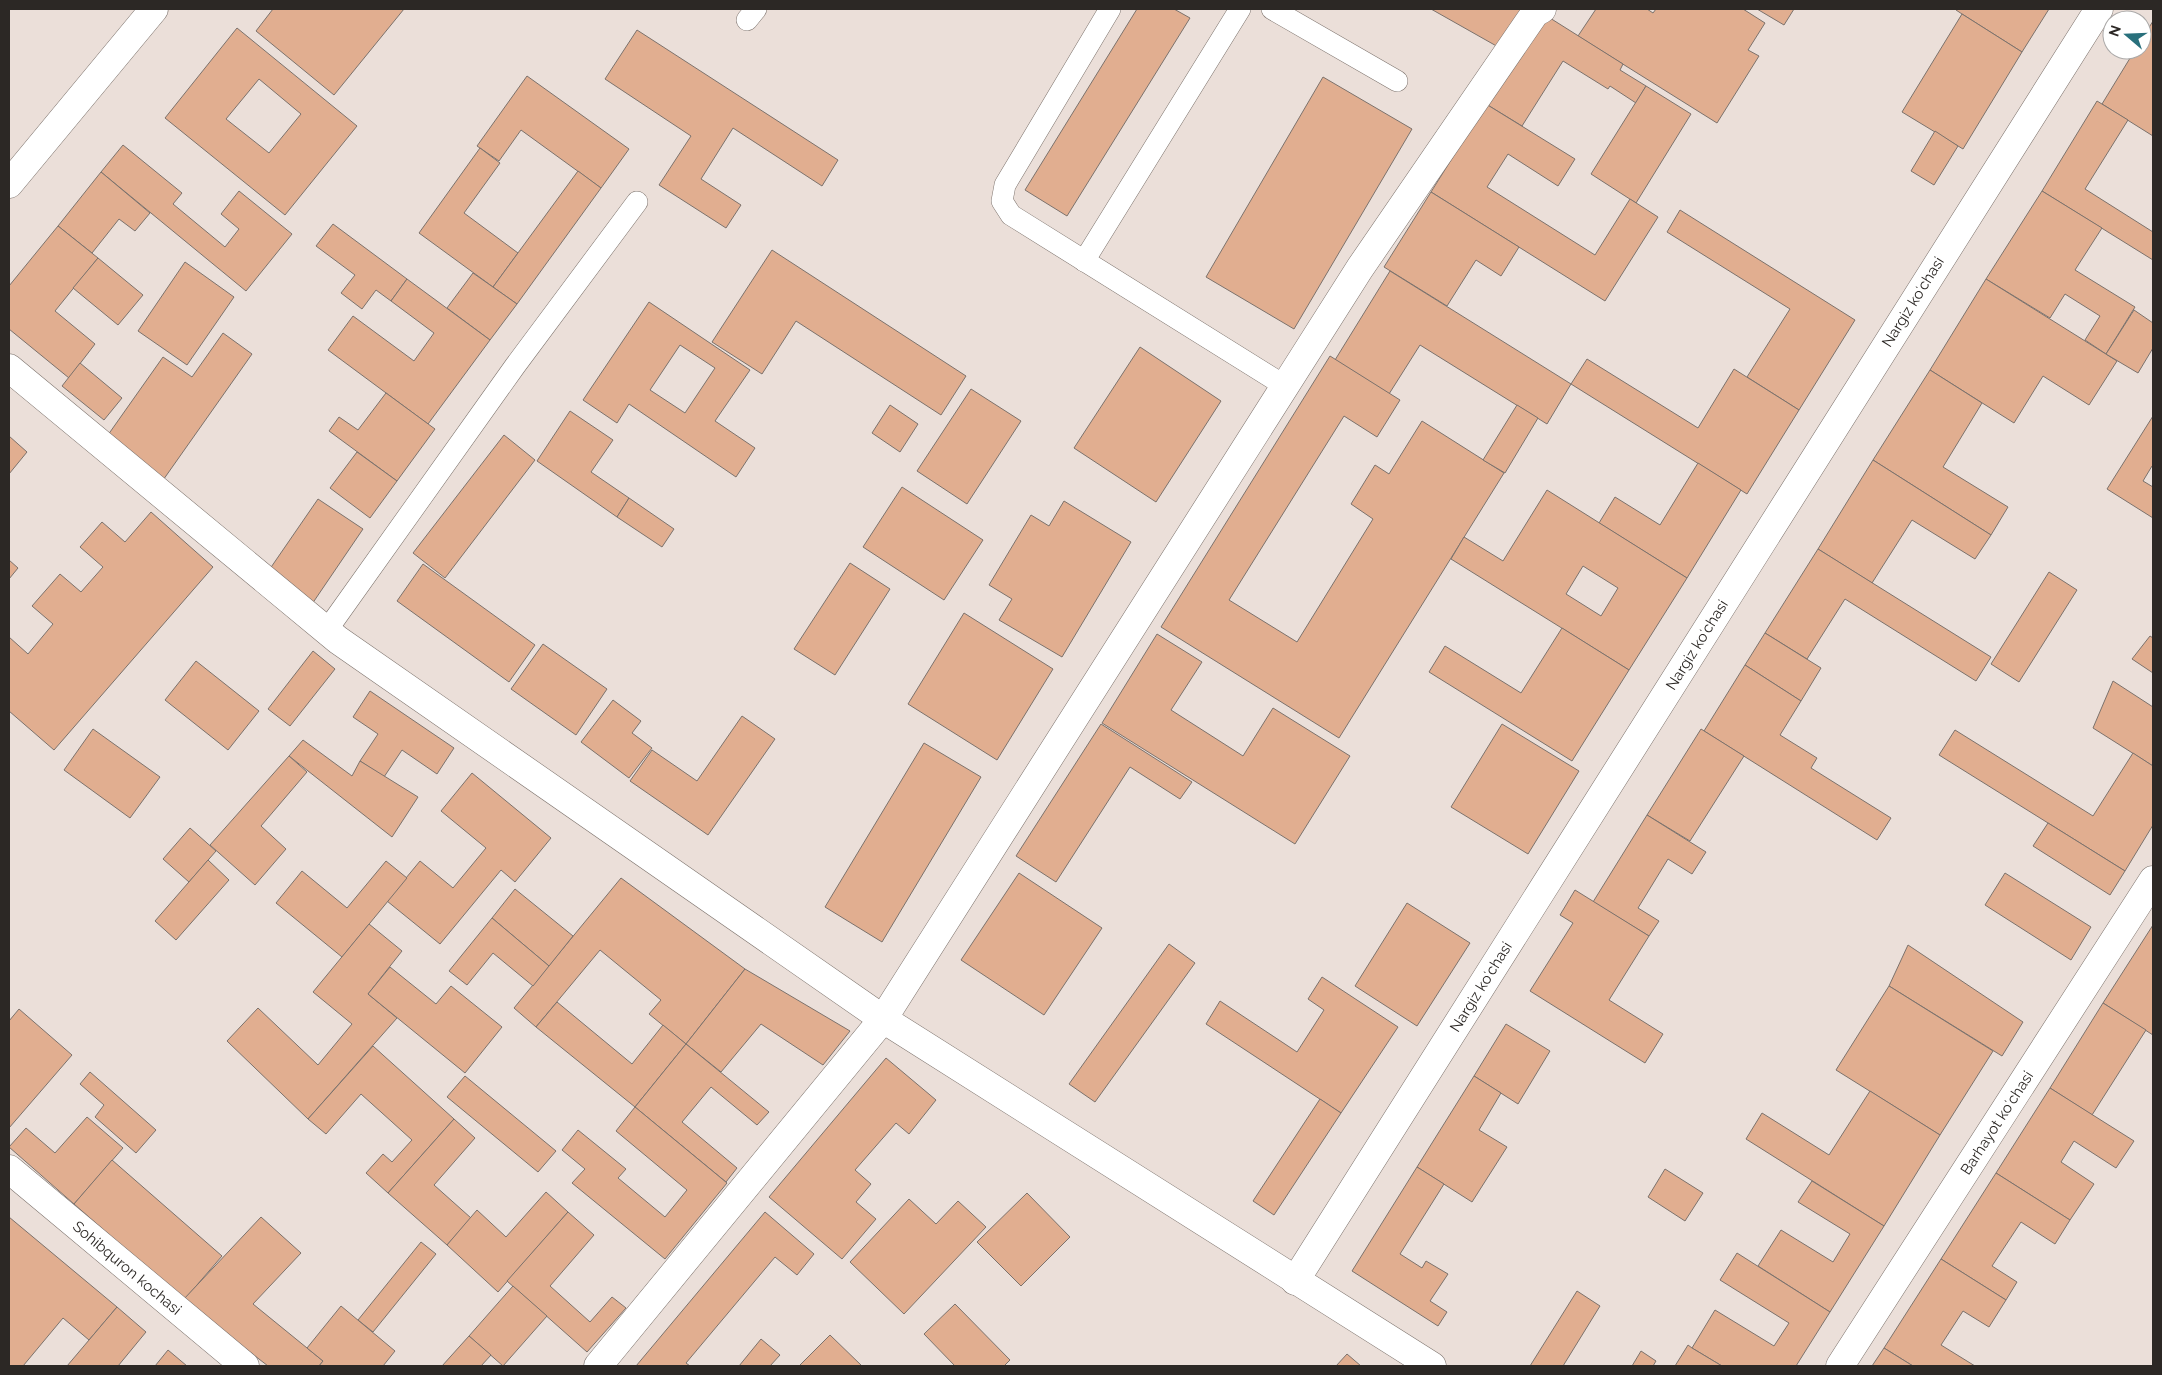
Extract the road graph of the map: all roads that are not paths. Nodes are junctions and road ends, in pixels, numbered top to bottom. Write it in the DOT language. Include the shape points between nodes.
graph roads {
  1 [pos="154,9"];
  2 [pos="1110,9"];
  3 [pos="1240,9"];
  4 [pos="1272,9"];
  5 [pos="1542,9"];
  6 [pos="2099,9"];
  7 [pos="1397,81"];
  8 [pos="9,184"];
  9 [pos="637,202"];
  10 [pos="1084,261"];
  11 [pos="9,368"];
  12 [pos="1284,386"];
  13 [pos="327,630"];
  14 [pos="2153,880"];
  15 [pos="883,1019"];
  16 [pos="9,1169"];
  17 [pos="1295,1280"];
  18 [pos="245,1366"];
  19 [pos="598,1366"];
  20 [pos="1432,1366"];
  21 [pos="1840,1366"];
  1 -- 8 [label="street"];
  2 -- 10 [label="lane" via="1004,185 1002,201 1011,215"];
  3 -- 10 [label="lane"];
  4 -- 7 [label="lane"];
  5 -- 12 [label="street" via="1535,12 1360,268"];
  6 -- 17 [label="street, Nargiz koʻchasi"];
  9 -- 13 [label="lane" via="515,366"];
  10 -- 12 [label="lane"];
  11 -- 13 [label="street"];
  12 -- 15 [label="street"];
  13 -- 15 [label="street"];
  14 -- 21 [label="street, Barhayot koʻchasi"];
  15 -- 17 [label="street"];
  15 -- 19 [label="street"];
  16 -- 18 [label="street, Sohibquron kochasi"];
  17 -- 20 [label="street"];
}
